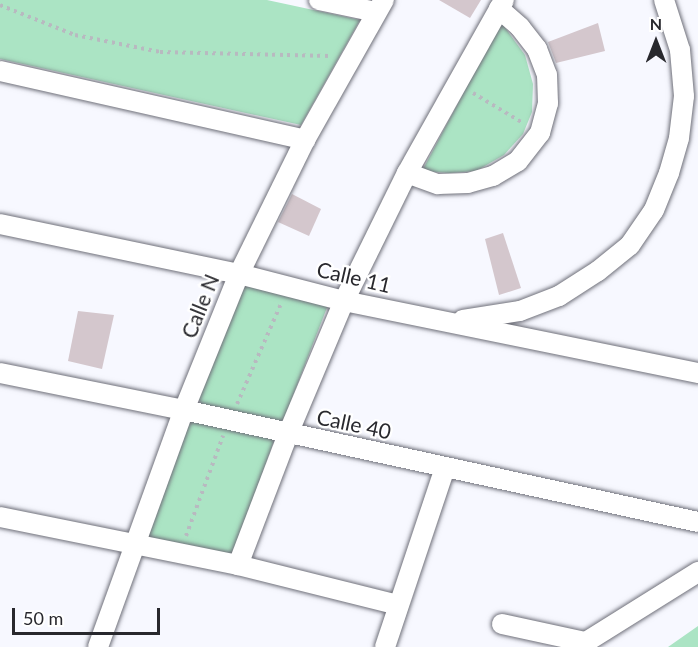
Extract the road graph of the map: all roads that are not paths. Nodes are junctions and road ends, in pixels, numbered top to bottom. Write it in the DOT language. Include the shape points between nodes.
graph roads {
  1 [pos="319,0"];
  2 [pos="664,0"];
  3 [pos="502,4"];
  4 [pos="380,6"];
  5 [pos="0,71"];
  6 [pos="305,140"];
  7 [pos="407,173"];
  8 [pos="0,224"];
  9 [pos="239,274"];
  10 [pos="344,301"];
  11 [pos="446,321"];
  12 [pos="0,373"];
  13 [pos="698,373"];
  14 [pos="184,410"];
  15 [pos="288,434"];
  16 [pos="445,468"];
  17 [pos="0,517"];
  18 [pos="698,522"];
  19 [pos="134,544"];
  20 [pos="238,565"];
  21 [pos="698,572"];
  22 [pos="398,605"];
  23 [pos="502,624"];
  24 [pos="582,645"];
  25 [pos="98,647"];
  26 [pos="385,647"];
  1 -- 4 [label="street"];
  2 -- 11 [label="street" via="680,50 684,96 679,138 669,173 648,219 630,245 559,296 520,311"];
  3 -- 7 [label="street"];
  3 -- 7 [label="street" via="537,49 547,75 548,103 540,133 518,161 492,176 468,183 438,184"];
  4 -- 6 [label="street, Calle N"];
  5 -- 6 [label="street"];
  6 -- 9 [label="street, Calle N"];
  7 -- 10 [label="street"];
  8 -- 9 [label="street, Calle 11"];
  9 -- 10 [label="street, Calle 11"];
  9 -- 14 [label="street, Calle N"];
  10 -- 11 [label="street, Calle 11"];
  10 -- 15 [label="street"];
  11 -- 13 [label="street, Calle 11"];
  12 -- 14 [label="street, Calle 40"];
  14 -- 15 [label="street, Calle 40"];
  14 -- 19 [label="street, Calle N"];
  15 -- 16 [label="street, Calle 40"];
  15 -- 20 [label="street"];
  16 -- 18 [label="street, Calle 40"];
  16 -- 22 [label="street"];
  17 -- 19 [label="street"];
  19 -- 20 [label="street"];
  19 -- 25 [label="street, Calle N"];
  20 -- 22 [label="street"];
  21 -- 24 [label="street"];
  22 -- 26 [label="street"];
  23 -- 24 [label="street"];
}
